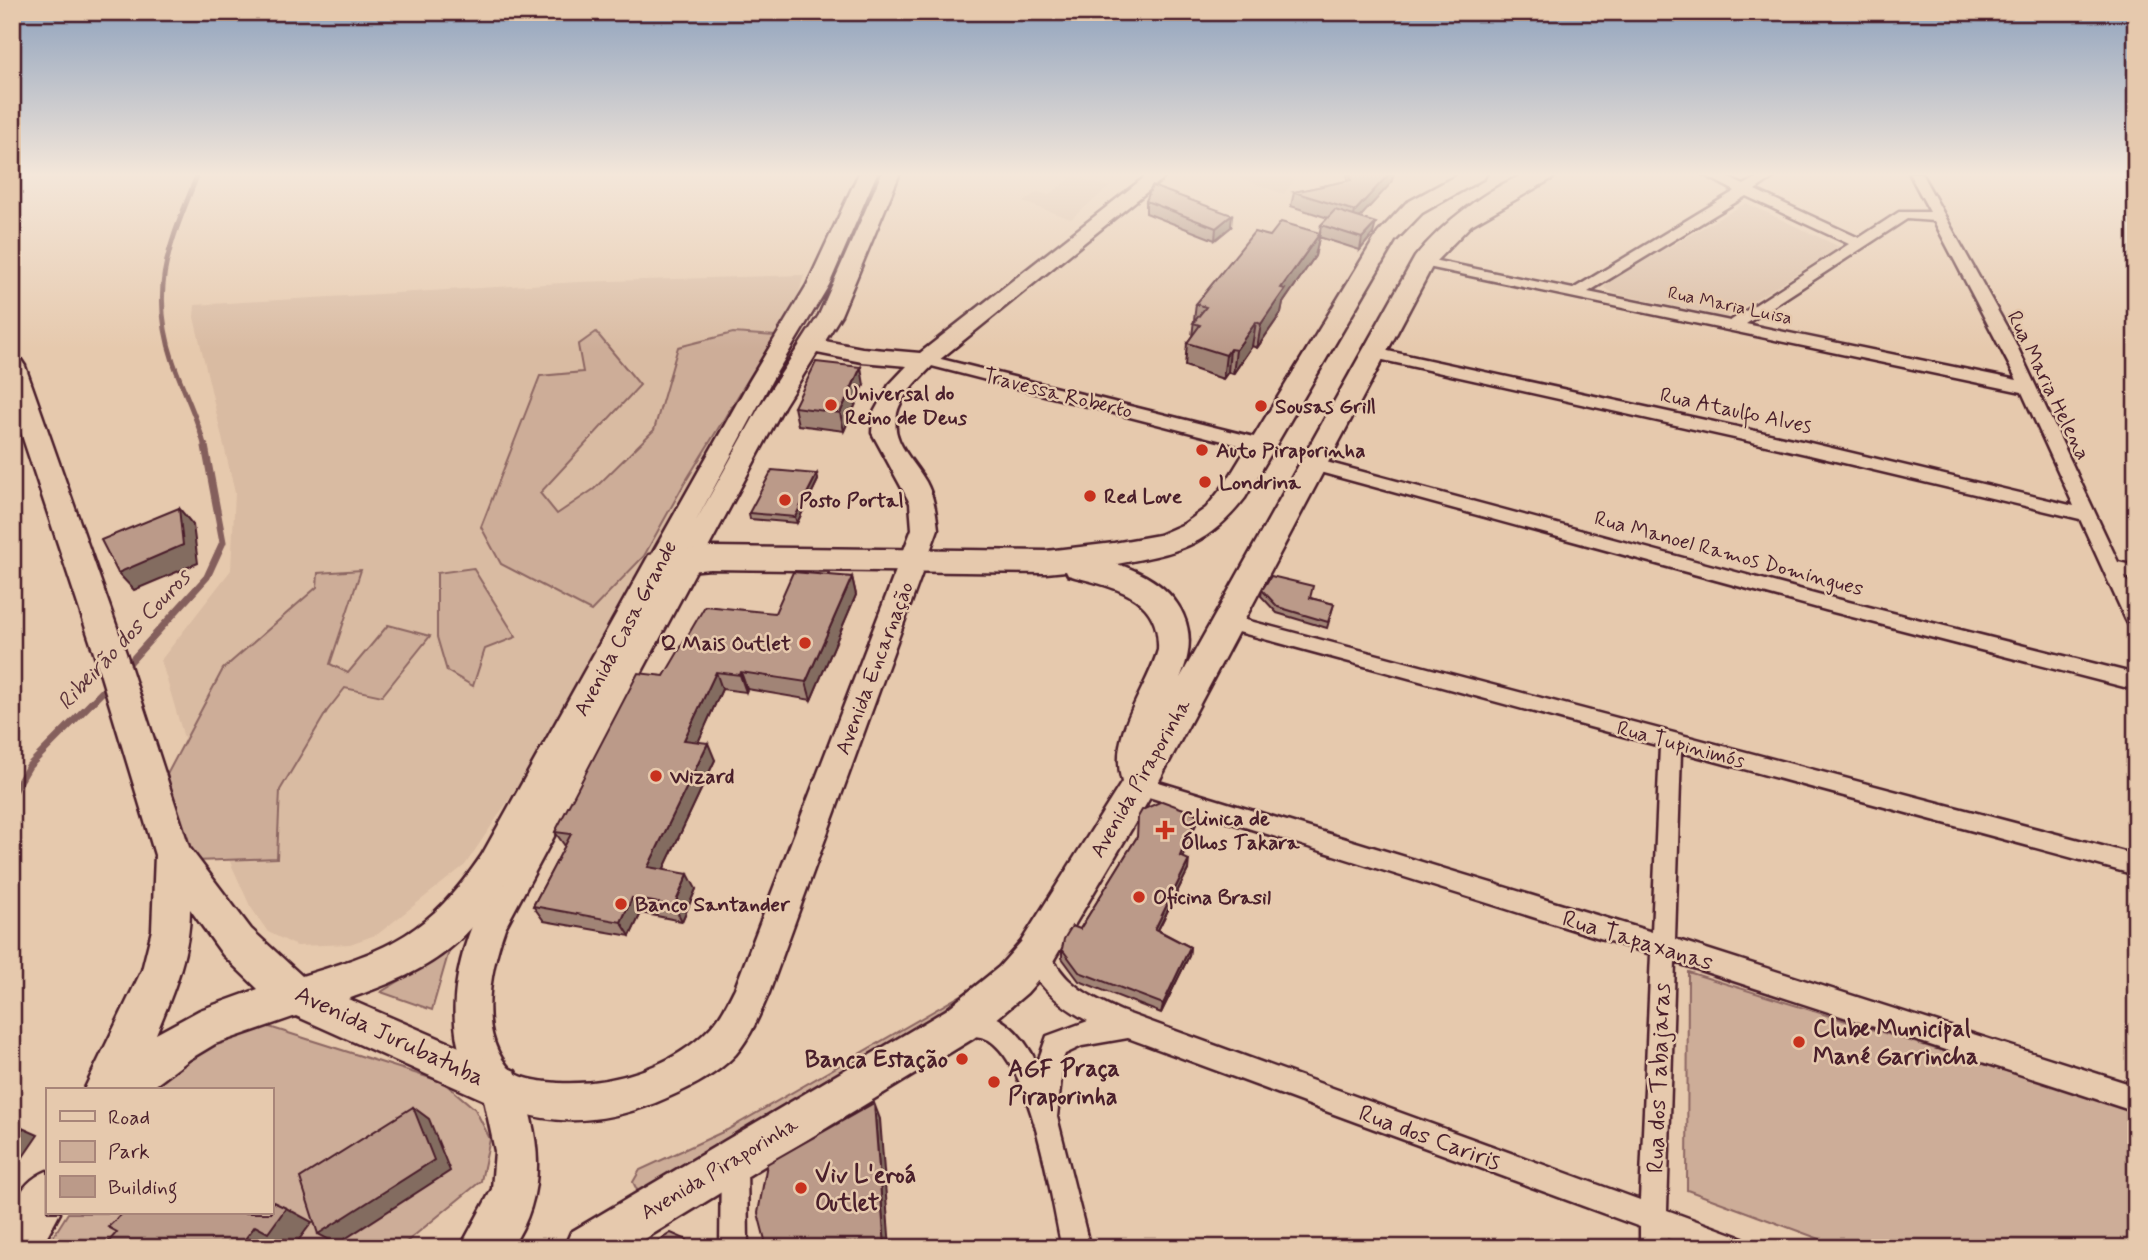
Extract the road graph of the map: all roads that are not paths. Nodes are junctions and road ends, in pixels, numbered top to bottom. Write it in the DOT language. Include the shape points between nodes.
graph roads {
  1 [pos="841,232"];
  2 [pos="866,232"];
  3 [pos="1087,232"];
  4 [pos="1391,232"];
  5 [pos="1447,232"];
  6 [pos="1677,232"];
  7 [pos="1834,232"];
  8 [pos="1876,232"];
  9 [pos="1945,232"];
  10 [pos="1858,243"];
  11 [pos="1423,262"];
  12 [pos="1365,271"];
  13 [pos="1576,293"];
  14 [pos="1733,326"];
  15 [pos="811,345"];
  16 [pos="1374,353"];
  17 [pos="925,360"];
  18 [pos="12,366"];
  19 [pos="2029,388"];
  20 [pos="1262,445"];
  21 [pos="1311,464"];
  22 [pos="2088,514"];
  23 [pos="916,559"];
  24 [pos="674,561"];
  25 [pos="1046,562"];
  26 [pos="2110,567"];
  27 [pos="2136,572"];
  28 [pos="2136,621"];
  29 [pos="1227,622"];
  30 [pos="2136,682"];
  31 [pos="1671,741"];
  32 [pos="1139,785"];
  33 [pos="173,855"];
  34 [pos="2135,868"];
  35 [pos="1664,947"];
  36 [pos="1035,955"];
  37 [pos="298,997"];
  38 [pos="960,1024"];
  39 [pos="1127,1027"];
  40 [pos="500,1086"];
  41 [pos="106,1088"];
  42 [pos="120,1088"];
  43 [pos="2136,1099"];
  44 [pos="1046,1116"];
  45 [pos="734,1158"];
  46 [pos="46,1195"];
  47 [pos="1653,1218"];
  48 [pos="16,1248"];
  49 [pos="483,1248"];
  50 [pos="587,1248"];
  51 [pos="734,1248"];
  52 [pos="1076,1248"];
  53 [pos="1654,1248"];
  54 [pos="1733,1248"];
  1 -- 24 [label="main road, Avenida Casa Grande" via="818,285 755,390"];
  2 -- 15 [label="main road, Avenida Casa Grande" via="839,297"];
  3 -- 17 [label="main road, Avenida Encarnação"];
  4 -- 12 [label="main road"];
  5 -- 11 [label="main road, Avenida Piraporinha"];
  6 -- 13 [label="street"];
  7 -- 10 [label="street"];
  8 -- 10 [label="street"];
  9 -- 19 [label="street, Rua Maria Helena"];
  10 -- 14 [label="street"];
  11 -- 12 [label="main road"];
  11 -- 13 [label="street, Rua Maria Luisa"];
  11 -- 16 [label="main road, Avenida Piraporinha"];
  12 -- 20 [label="main road"];
  13 -- 14 [label="street, Rua Maria Luisa"];
  14 -- 19 [label="street, Rua Maria Luisa"];
  15 -- 17 [label="main road, Travessa Roberto"];
  15 -- 24 [label="main road, Avenida Casa Grande"];
  16 -- 21 [label="main road, Avenida Piraporinha"];
  16 -- 22 [label="street, Rua Ataulfo Alves"];
  17 -- 20 [label="street, Travessa Roberto"];
  17 -- 23 [label="main road, Avenida Encarnação" via="897,390 883,428 886,445 924,507 925,529"];
  18 -- 33 [label="main road, Avenida Jurubatuba"];
  19 -- 22 [label="street, Rua Maria Helena"];
  20 -- 25 [label="main road" via="1225,504 1194,531 1146,549"];
  21 -- 29 [label="main road, Avenida Piraporinha"];
  21 -- 30 [label="street, Rua Manoel Ramos Domingues"];
  22 -- 26 [label="street, Rua Maria Helena"];
  23 -- 24 [label="main road"];
  23 -- 25 [label="main road"];
  23 -- 40 [label="main road, Avenida Encarnação" via="751,993 729,1034 683,1069 610,1100 559,1104"];
  24 -- 37 [label="main road, Avenida Casa Grande" via="474,900 421,948"];
  24 -- 40 [label="main road, Avenida Casa Grande" via="478,953 471,1014 484,1061"];
  25 -- 32 [label="main road" via="1132,580 1172,620 1172,660 1140,728 1136,753"];
  26 -- 27 [label="street"];
  26 -- 28 [label="street, Rua Maria Helena"];
  29 -- 31 [label="street, Rua Tupinimós"];
  29 -- 32 [label="main road, Avenida Piraporinha"];
  31 -- 34 [label="street, Rua Tupinimós"];
  31 -- 35 [label="street, Rua dos Tabajaras"];
  32 -- 35 [label="street, Rua Tapaxanas"];
  32 -- 36 [label="main road, Avenida Piraporinha"];
  33 -- 37 [label="main road, Avenida Jurubatuba" via="237,942"];
  33 -- 41 [label="main road, Avenida Jurubatuba" via="171,930 162,970"];
  35 -- 43 [label="street, Rua Tapaxanas"];
  35 -- 47 [label="street, Rua dos Tabajaras"];
  36 -- 38 [label="main road, Avenida Piraporinha" via="1013,980"];
  36 -- 39 [label="street, Rua dos Cariris" via="1061,991 1084,1008"];
  37 -- 40 [label="main road, Avenida Jurubatuba"];
  37 -- 42 [label="main road" via="201,1030"];
  38 -- 44 [label="street" via="994,1028 1007,1038 1023,1060"];
  38 -- 45 [label="main road, Avenida Piraporinha"];
  39 -- 44 [label="street, Rua dos Cariris" via="1081,1034 1056,1045 1050,1059"];
  39 -- 47 [label="street, Rua dos Cariris"];
  40 -- 49 [label="main road" via="518,1147 516,1191"];
  44 -- 52 [label="street"];
  45 -- 50 [label="main road, Avenida Piraporinha"];
  45 -- 51 [label="street"];
  46 -- 48 [label="main road"];
  47 -- 53 [label="street, Rua dos Tabajaras"];
  47 -- 54 [label="street, Rua dos Cariris"];
}
